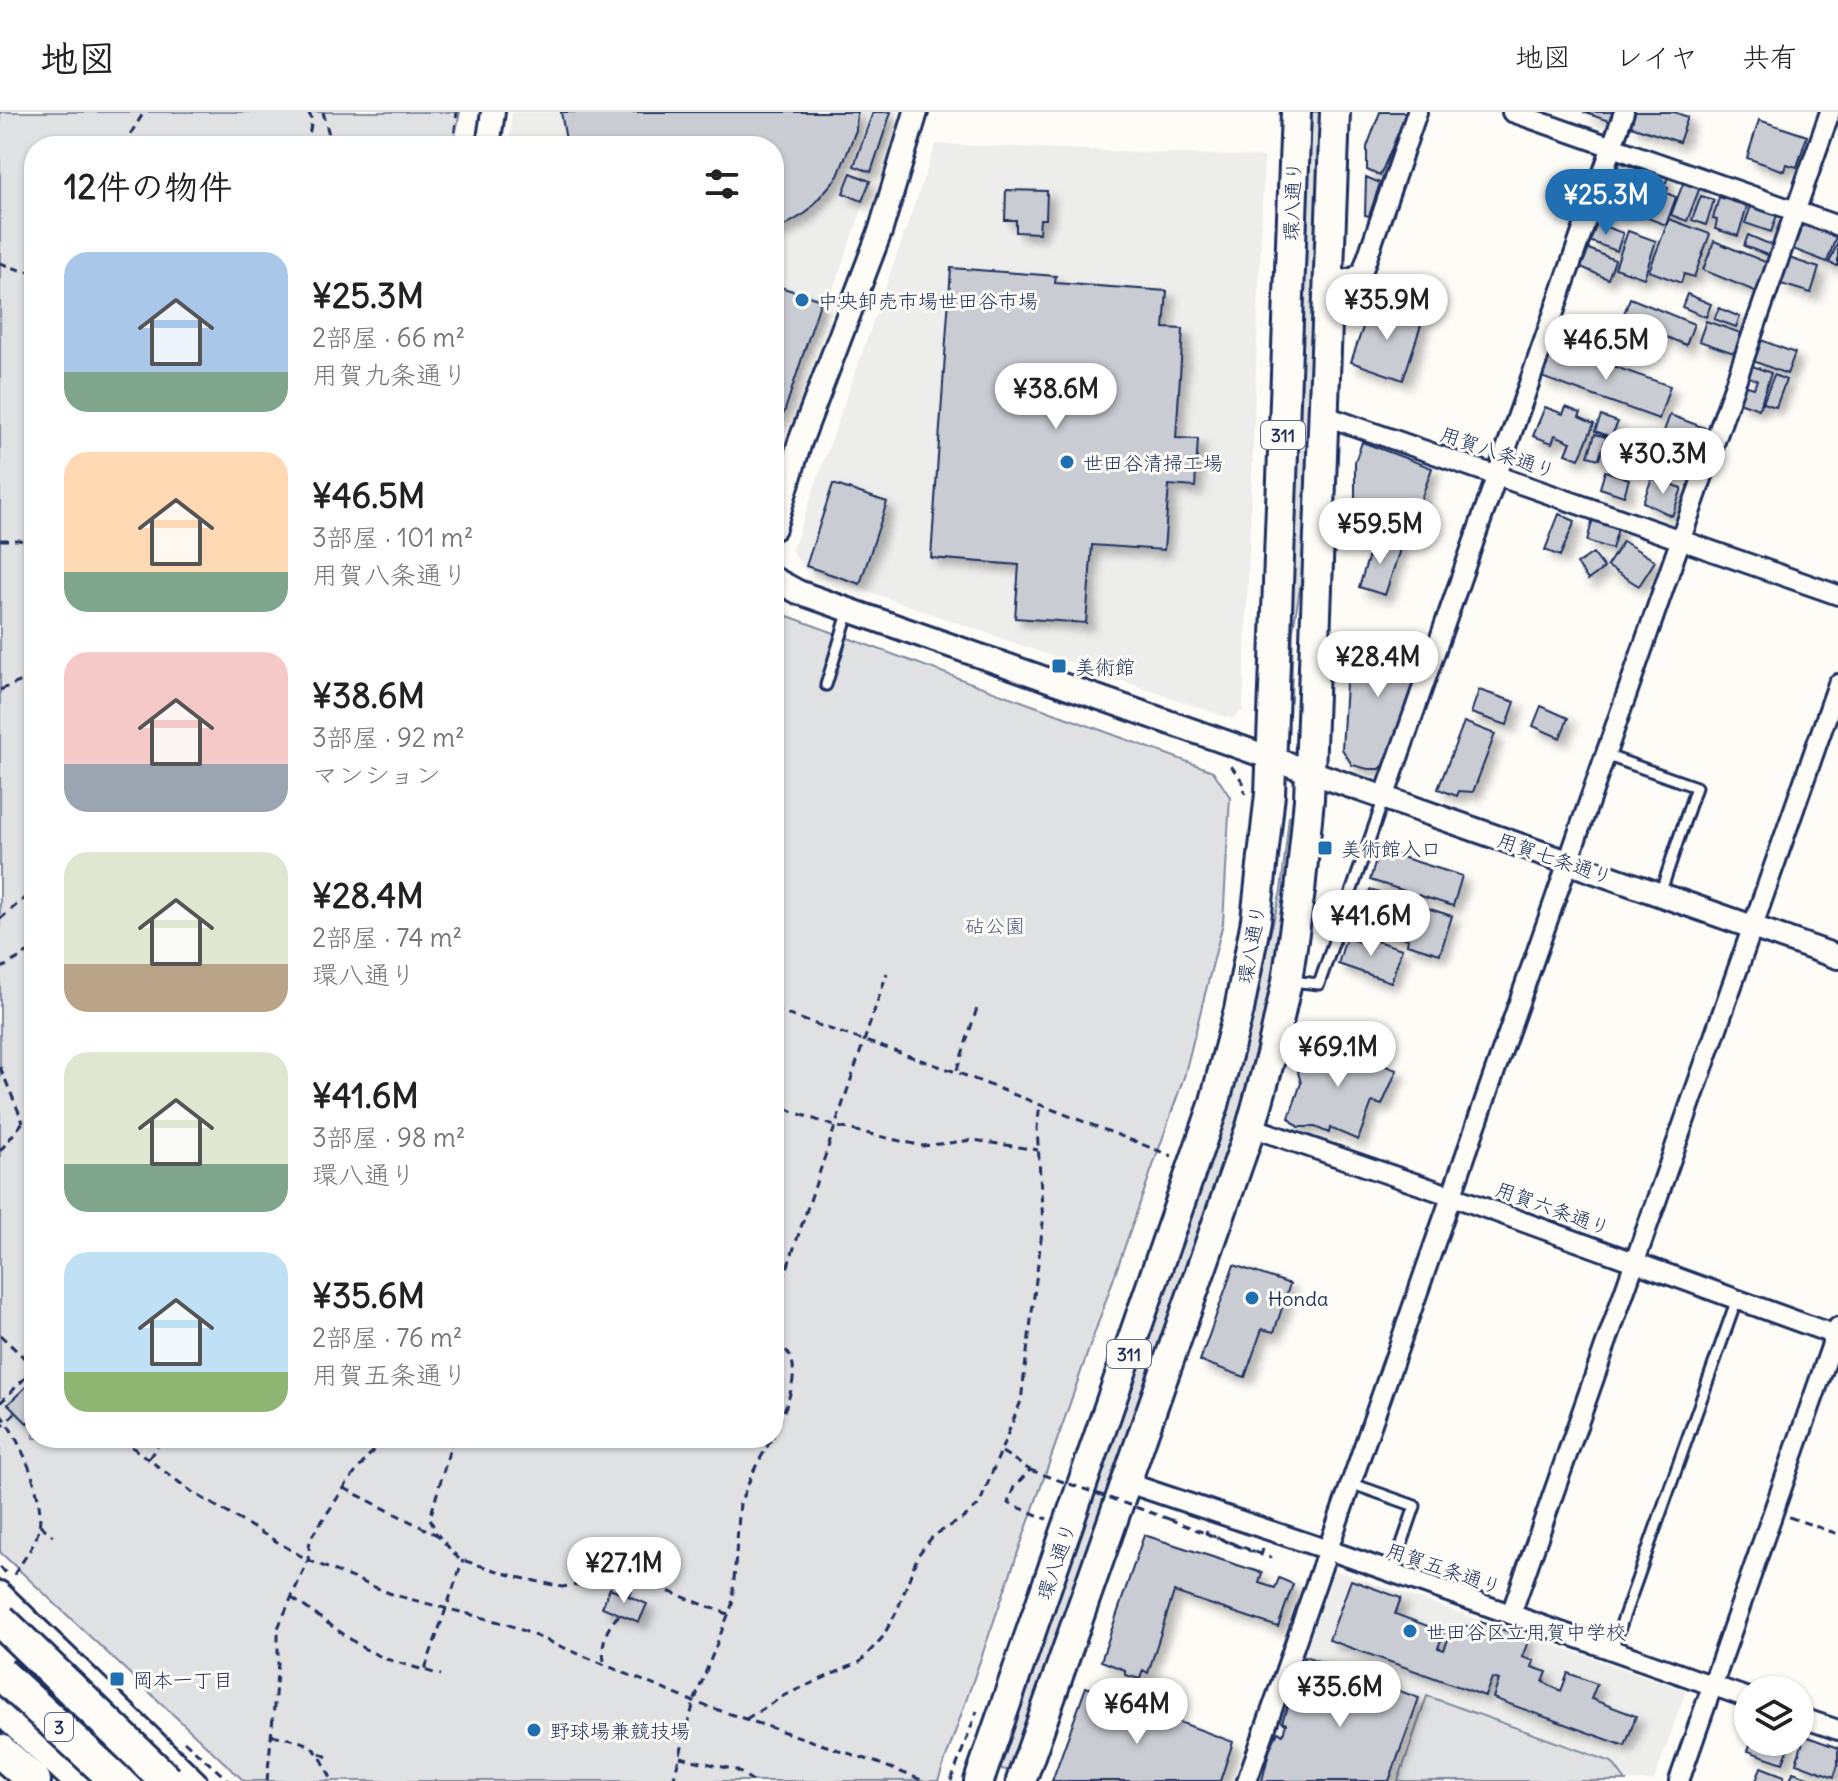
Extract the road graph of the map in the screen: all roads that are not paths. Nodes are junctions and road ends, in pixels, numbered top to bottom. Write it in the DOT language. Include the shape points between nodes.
graph roads {
  1 [pos="493,112"];
  2 [pos="916,112"];
  3 [pos="1296,112"];
  4 [pos="1335,112"];
  5 [pos="1417,112"];
  6 [pos="1512,112"];
  7 [pos="1624,112"];
  8 [pos="1824,114"];
  9 [pos="489,136"];
  10 [pos="1612,147"];
  11 [pos="1796,211"];
  12 [pos="1838,226"];
  13 [pos="1328,279"];
  14 [pos="1323,415"];
  15 [pos="1498,475"];
  16 [pos="784,495"];
  17 [pos="1681,540"];
  18 [pos="784,584"];
  19 [pos="1838,595"];
  20 [pos="849,610"];
  21 [pos="1838,684"];
  22 [pos="826,685"];
  23 [pos="1605,755"];
  24 [pos="1271,758"];
  25 [pos="1311,772"];
  26 [pos="1384,798"];
  27 [pos="1568,862"];
  28 [pos="1660,894"];
  29 [pos="1752,926"];
  30 [pos="1838,957"];
  31 [pos="1287,981"];
  32 [pos="1251,1127"];
  33 [pos="1452,1196"];
  34 [pos="1635,1261"];
  35 [pos="1737,1299"];
  36 [pos="1837,1333"];
  37 [pos="1125,1482"];
  38 [pos="1350,1483"];
  39 [pos="1327,1551"];
  40 [pos="1392,1573"];
  41 [pos="6,1585"];
  42 [pos="1511,1614"];
  43 [pos="0,1620"];
  44 [pos="1611,1651"];
  45 [pos="0,1673"];
  46 [pos="1713,1686"];
  47 [pos="1734,1693"];
  48 [pos="0,1706"];
  49 [pos="1814,1722"];
  50 [pos="1838,1730"];
  51 [pos="0,1751"];
  52 [pos="34,1781"];
  53 [pos="81,1781"];
  54 [pos="117,1781"];
  55 [pos="167,1781"];
  56 [pos="197,1781"];
  57 [pos="979,1781"];
  58 [pos="1021,1781"];
  59 [pos="1247,1781"];
  60 [pos="1679,1781"];
  1 -- 9 [label="street"];
  2 -- 16 [label="street" via="880,232"];
  3 -- 24 [label="main road, 環八通り / 311"];
  4 -- 13 [label="main road, 環八通り / 311"];
  5 -- 13 [label="street" via="1363,270 1349,280"];
  6 -- 10 [label="street"];
  7 -- 10 [label="street"];
  8 -- 11 [label="street"];
  10 -- 11 [label="street"];
  10 -- 15 [label="street"];
  11 -- 12 [label="street"];
  11 -- 17 [label="street"];
  13 -- 14 [label="main road, 環八通り / 311"];
  14 -- 15 [label="street, 用賀八条通り"];
  14 -- 25 [label="main road, 環八通り / 311"];
  15 -- 17 [label="street, 用賀八条通り"];
  15 -- 26 [label="street"];
  17 -- 19 [label="street, 用賀八条通り"];
  17 -- 23 [label="street"];
  18 -- 20 [label="street, 用賀七条通り"];
  20 -- 22 [label="lane"];
  20 -- 24 [label="street, 用賀七条通り"];
  21 -- 29 [label="street"];
  23 -- 27 [label="street"];
  23 -- 28 [label="lane" via="1696,787"];
  24 -- 25 [label="street, 用賀七条通り"];
  24 -- 57 [label="main road, 環八通り / 311" via="1256,920 1225,1070"];
  25 -- 26 [label="street, 用賀七条通り"];
  25 -- 31 [label="main road, 環八通り / 311"];
  26 -- 27 [label="street, 用賀七条通り"];
  26 -- 31 [label="lane" via="1319,984"];
  27 -- 28 [label="street, 用賀七条通り"];
  27 -- 33 [label="street"];
  28 -- 29 [label="street, 用賀七条通り"];
  29 -- 30 [label="street, 用賀七条通り"];
  29 -- 34 [label="street"];
  31 -- 32 [label="main road, 環八通り / 311"];
  32 -- 33 [label="street, 用賀六条通り"];
  32 -- 37 [label="main road, 環八通り / 311"];
  33 -- 34 [label="street, 用賀六条通り"];
  33 -- 38 [label="street"];
  34 -- 35 [label="street, 用賀六条通り"];
  34 -- 42 [label="street"];
  35 -- 36 [label="street, 用賀六条通り"];
  35 -- 44 [label="lane"];
  36 -- 46 [label="street"];
  37 -- 39 [label="street, 用賀五条通り"];
  37 -- 58 [label="main road, 環八通り / 311"];
  38 -- 39 [label="street"];
  38 -- 40 [label="lane" via="1415,1506"];
  39 -- 40 [label="street, 用賀五条通り"];
  39 -- 59 [label="street"];
  40 -- 42 [label="street, 用賀五条通り"];
  41 -- 56 [label="street"];
  42 -- 44 [label="street, 用賀五条通り"];
  43 -- 55 [label="highway, bridge"];
  44 -- 46 [label="street, 用賀五条通り"];
  45 -- 54 [label="highway, 3, bridge"];
  46 -- 47 [label="street, 用賀五条通り"];
  46 -- 60 [label="street"];
  48 -- 53 [label="highway, 3"];
  49 -- 50 [label="street"];
  51 -- 52 [label="highway"];
}
